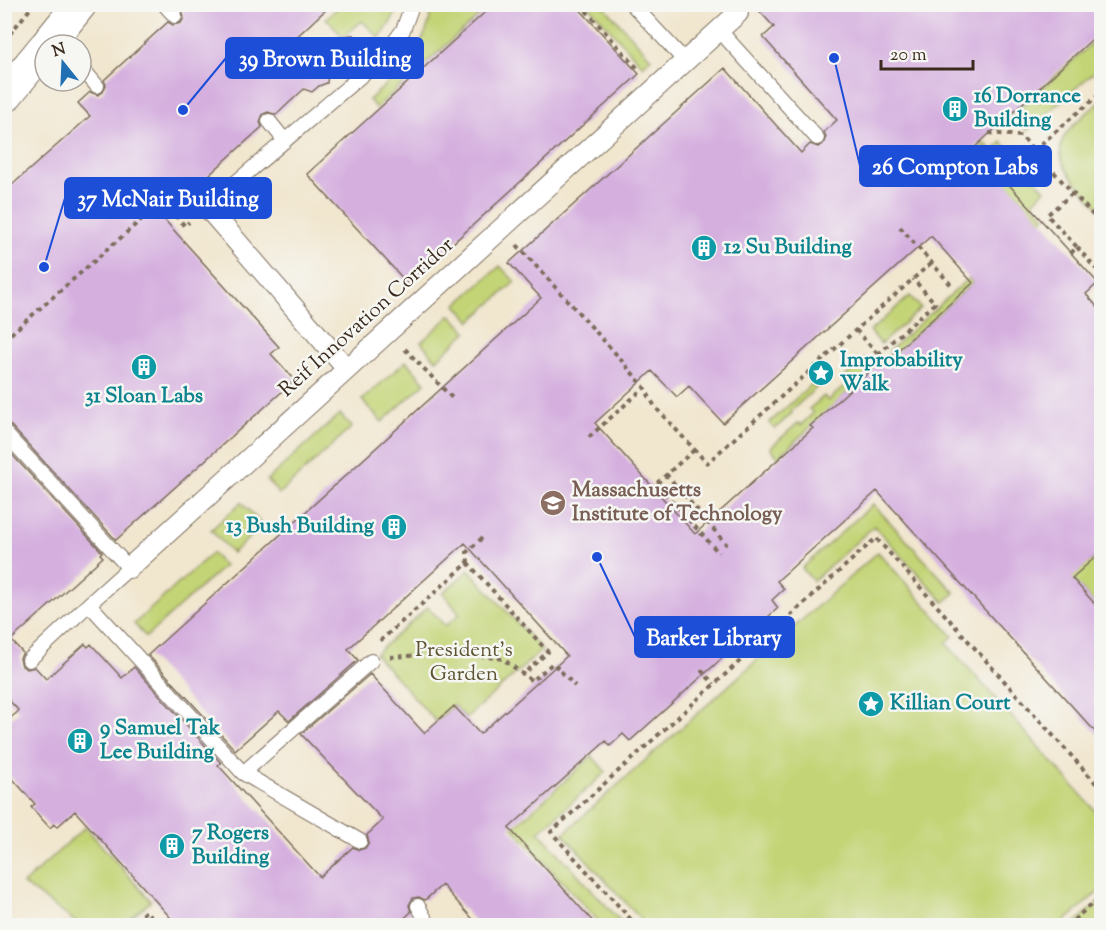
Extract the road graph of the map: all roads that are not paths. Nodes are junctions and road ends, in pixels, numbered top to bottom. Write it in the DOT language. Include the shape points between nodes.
graph roads {
  1 [pos="80,4"];
  2 [pos="164,4"];
  3 [pos="410,4"];
  4 [pos="632,4"];
  5 [pos="738,13"];
  6 [pos="175,16"];
  7 [pos="720,30"];
  8 [pos="59,33"];
  9 [pos="685,61"];
  10 [pos="33,65"];
  11 [pos="93,81"];
  12 [pos="97,86"];
  13 [pos="4,98"];
  14 [pos="269,121"];
  15 [pos="817,138"];
  16 [pos="285,141"];
  17 [pos="191,191"];
  18 [pos="207,207"];
  19 [pos="347,369"];
  20 [pos="4,432"];
  21 [pos="129,568"];
  22 [pos="89,604"];
  23 [pos="29,660"];
  24 [pos="371,661"];
  25 [pos="243,773"];
  26 [pos="360,841"];
  27 [pos="418,906"];
  28 [pos="429,926"];
  1 -- 8 [label="main road"];
  2 -- 6 [label="lane"];
  3 -- 16 [label="lane" via="403,30 382,57"];
  4 -- 9 [label="lane"];
  5 -- 7 [label="street, Reif Innovation Corridor"];
  7 -- 9 [label="street, Reif Innovation Corridor"];
  7 -- 15 [label="lane"];
  9 -- 19 [label="street, Reif Innovation Corridor"];
  10 -- 13 [label="main road"];
  11 -- 12 [label="lane"];
  14 -- 16 [label="lane"];
  16 -- 18 [label="lane"];
  17 -- 18 [label="lane"];
  18 -- 19 [label="street"];
  19 -- 21 [label="street, Reif Innovation Corridor"];
  20 -- 21 [label="lane"];
  21 -- 22 [label="lane, Reif Innovation Corridor"];
  22 -- 23 [label="lane, Reif Innovation Corridor"];
  22 -- 25 [label="lane"];
  24 -- 25 [label="lane"];
  25 -- 26 [label="lane"];
  27 -- 28 [label="lane"];
}
